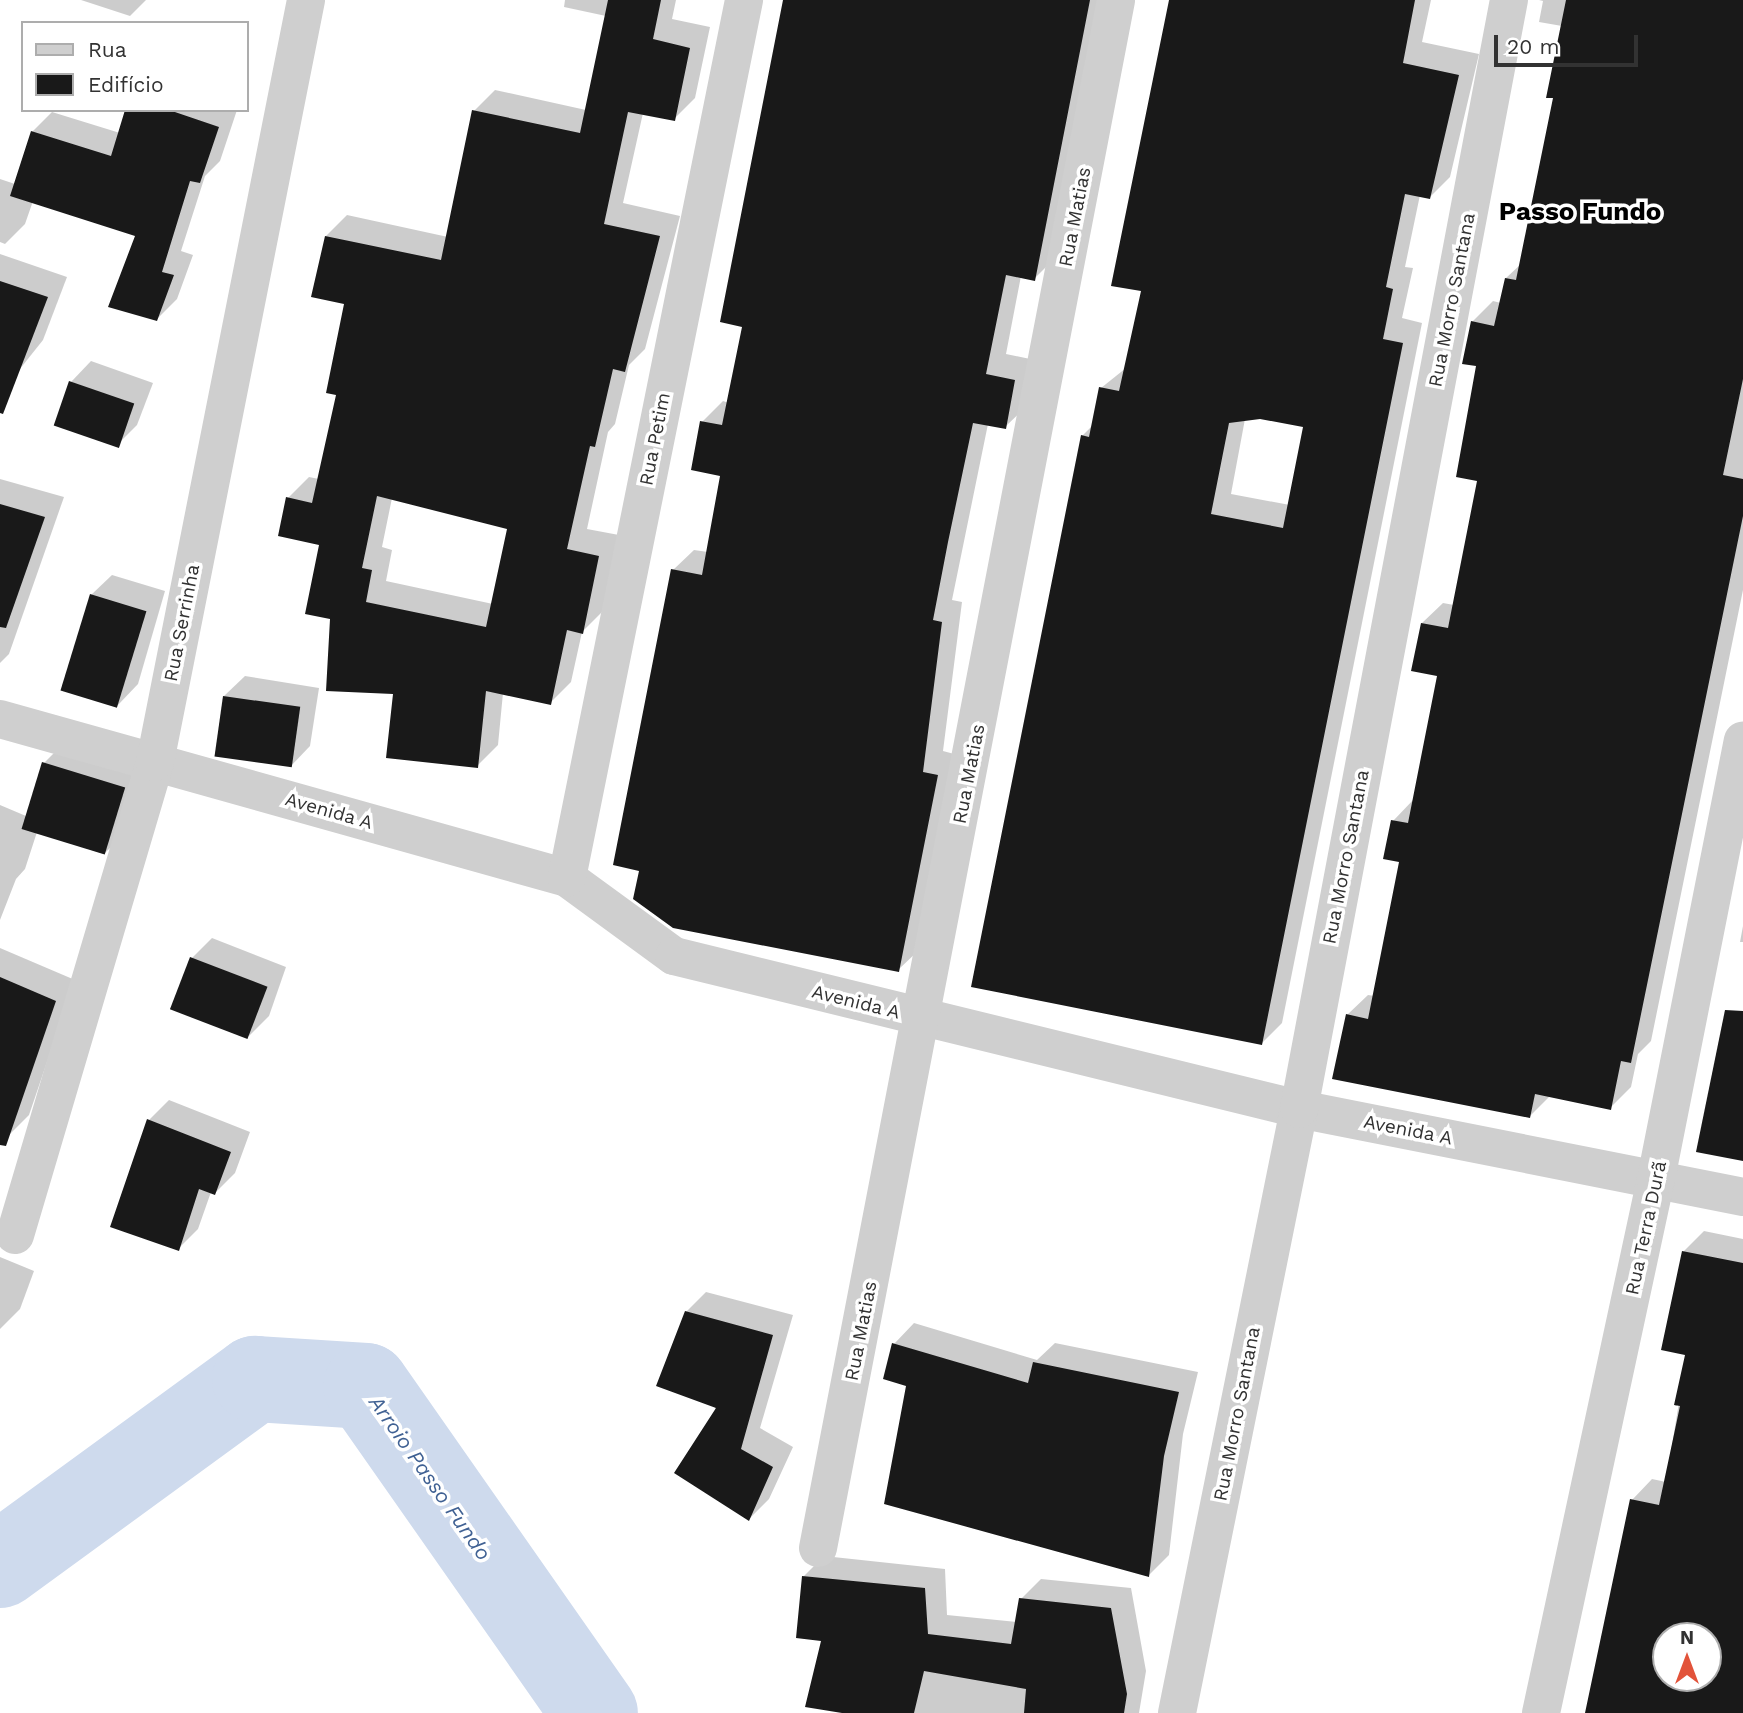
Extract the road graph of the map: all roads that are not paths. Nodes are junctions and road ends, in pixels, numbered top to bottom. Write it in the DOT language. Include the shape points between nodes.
graph roads {
  1 [pos="306,0"];
  2 [pos="744,0"];
  3 [pos="1116,0"];
  4 [pos="1509,0"];
  5 [pos="0,719"];
  6 [pos="1743,740"];
  7 [pos="155,762"];
  8 [pos="567,878"];
  9 [pos="923,1018"];
  10 [pos="1299,1109"];
  11 [pos="1656,1179"];
  12 [pos="1743,1196"];
  13 [pos="15,1235"];
  14 [pos="818,1548"];
  15 [pos="1177,1713"];
  16 [pos="1541,1713"];
  1 -- 7 [label="street, Rua Serrinha"];
  2 -- 8 [label="street, Rua Petim"];
  3 -- 9 [label="street, Rua Matias"];
  4 -- 10 [label="street, Rua Morro Santana"];
  5 -- 7 [label="street, Avenida A"];
  6 -- 11 [label="street, Rua Terra Durã"];
  7 -- 8 [label="street, Avenida A"];
  7 -- 13 [label="street, Rua Serrinha"];
  8 -- 9 [label="street, Avenida A" via="674,956"];
  9 -- 10 [label="street, Avenida A"];
  9 -- 14 [label="street, Rua Matias"];
  10 -- 11 [label="street, Avenida A"];
  10 -- 15 [label="street, Rua Morro Santana"];
  11 -- 12 [label="street, Avenida A"];
  11 -- 16 [label="street, Rua Terra Durã"];
}
